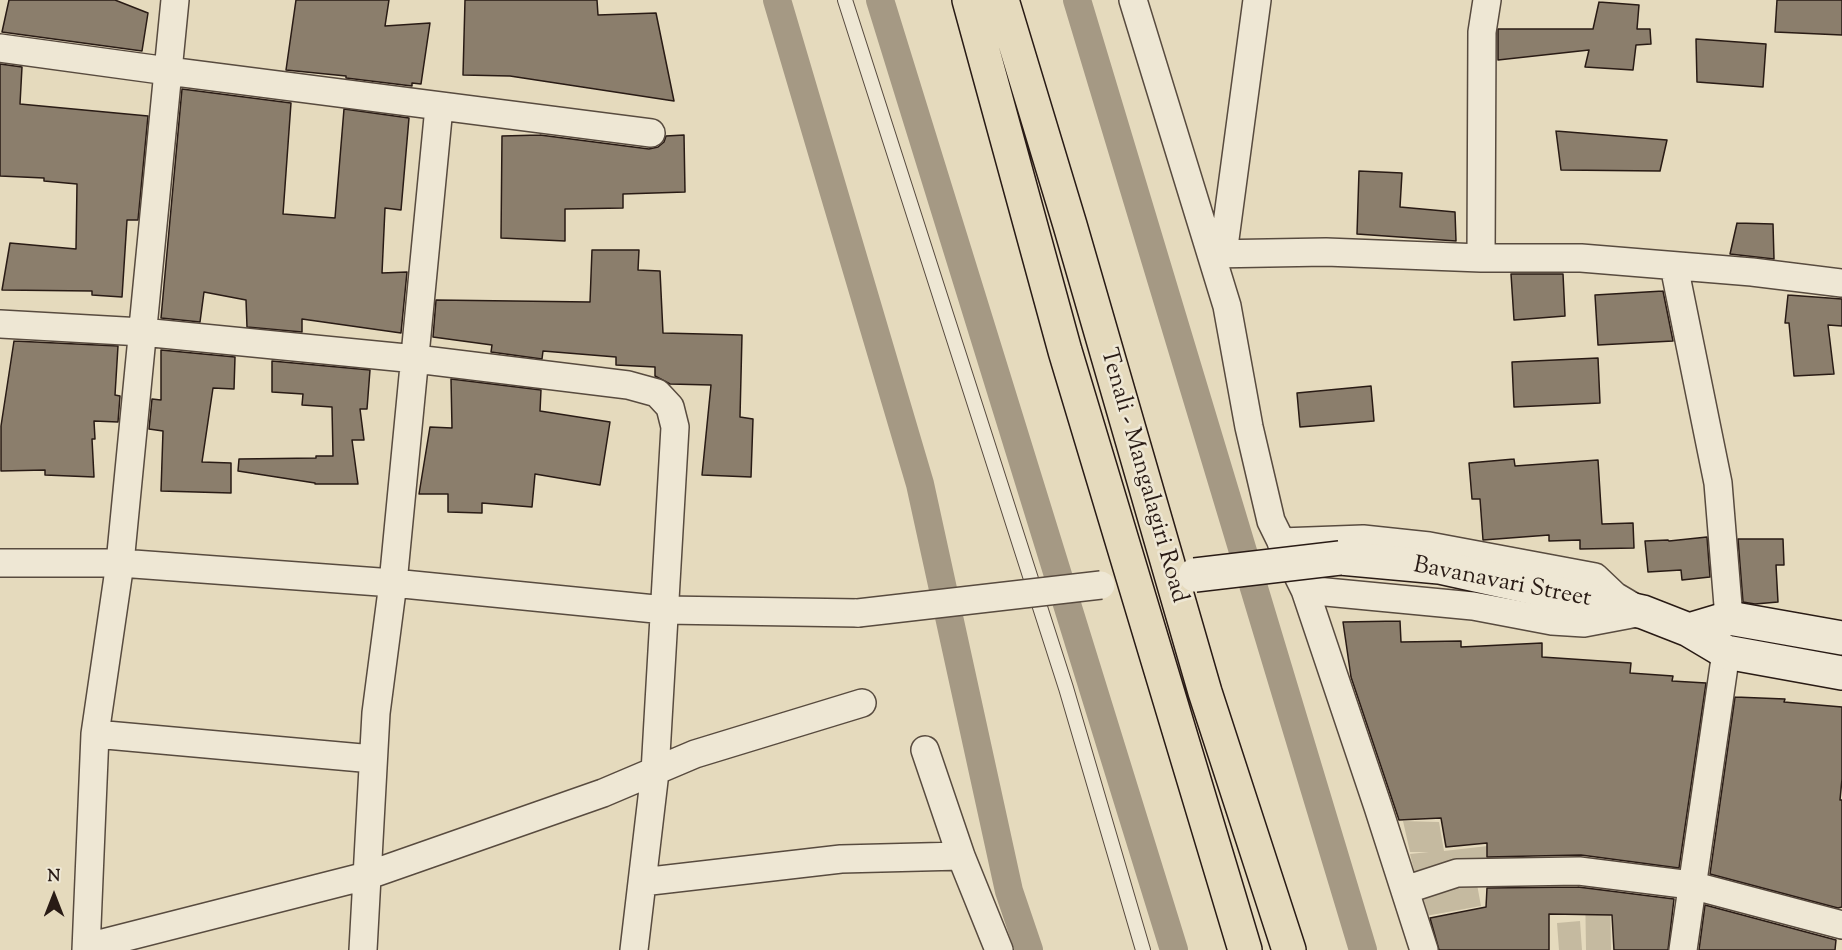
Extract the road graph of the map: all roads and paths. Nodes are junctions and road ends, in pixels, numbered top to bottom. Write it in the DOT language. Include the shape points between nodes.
graph roads {
  1 [pos="175,0"];
  2 [pos="845,0"];
  3 [pos="969,0"];
  4 [pos="1002,0"];
  5 [pos="1133,0"];
  6 [pos="1257,0"];
  7 [pos="1486,0"];
  8 [pos="0,48"];
  9 [pos="168,71"];
  10 [pos="439,107"];
  11 [pos="651,133"];
  12 [pos="1217,254"];
  13 [pos="1480,258"];
  14 [pos="1674,266"];
  15 [pos="1842,283"];
  16 [pos="0,324"];
  17 [pos="142,332"];
  18 [pos="416,359"];
  19 [pos="1281,542"];
  20 [pos="0,563"];
  21 [pos="120,563"];
  22 [pos="1183,577"];
  23 [pos="1117,581"];
  24 [pos="393,583"];
  25 [pos="1305,590"];
  26 [pos="665,610"];
  27 [pos="1643,612"];
  28 [pos="1729,618"];
  29 [pos="1689,630"];
  30 [pos="1842,638"];
  31 [pos="1726,652"];
  32 [pos="1842,674"];
  33 [pos="861,703"];
  34 [pos="95,734"];
  35 [pos="925,750"];
  36 [pos="373,759"];
  37 [pos="655,772"];
  38 [pos="961,856"];
  39 [pos="366,876"];
  40 [pos="642,882"];
  41 [pos="1691,885"];
  42 [pos="1405,890"];
  43 [pos="1842,925"];
  44 [pos="86,948"];
  45 [pos="363,950"];
  46 [pos="634,950"];
  47 [pos="999,950"];
  48 [pos="1143,950"];
  49 [pos="1245,950"];
  50 [pos="1290,950"];
  51 [pos="1424,950"];
  52 [pos="1683,950"];
  1 -- 9 [label="street"];
  2 -- 48 [label="lane" via="1066,687"];
  3 -- 23 [label="main road" via="1065,351"];
  4 -- 22 [label="main road, Tenali - Mangalagiri Road"];
  5 -- 12 [label="street"];
  6 -- 12 [label="street"];
  7 -- 13 [label="street" via="1482,32"];
  8 -- 9 [label="street"];
  9 -- 10 [label="street"];
  9 -- 17 [label="street"];
  10 -- 11 [label="street"];
  10 -- 18 [label="street"];
  12 -- 13 [label="street" via="1326,252"];
  12 -- 19 [label="street" via="1249,428 1271,521"];
  13 -- 14 [label="street" via="1581,258"];
  14 -- 15 [label="street"];
  14 -- 28 [label="street" via="1718,483"];
  16 -- 17 [label="street"];
  17 -- 18 [label="street"];
  17 -- 21 [label="street"];
  18 -- 24 [label="street"];
  18 -- 26 [label="street" via="628,385 657,393 670,406 675,427"];
  19 -- 25 [label="street"];
  19 -- 27 [label="street" via="1364,539 1429,546 1595,577 1615,596"];
  20 -- 21 [label="street"];
  21 -- 24 [label="street"];
  21 -- 34 [label="street"];
  22 -- 23 [label="main road, Bavanavari Street"];
  22 -- 27 [label="main road, Bavanavari Street, bridge" via="1340,558 1439,567"];
  22 -- 50 [label="main road, Tenali - Mangalagiri Road" via="1205,692"];
  23 -- 26 [label="street, bridge" via="858,613"];
  23 -- 49 [label="main road"];
  24 -- 26 [label="street"];
  24 -- 36 [label="street"];
  25 -- 27 [label="street" via="1473,606 1552,621 1584,623"];
  25 -- 42 [label="street"];
  26 -- 37 [label="street"];
  27 -- 29 [label="main road, Bavanavari Street"];
  28 -- 29 [label="main road"];
  28 -- 30 [label="main road"];
  29 -- 31 [label="main road, Bavanavari Street"];
  31 -- 32 [label="main road, Bavanavari Street"];
  31 -- 41 [label="street"];
  33 -- 37 [label="street" via="695,754"];
  34 -- 36 [label="street"];
  34 -- 44 [label="street"];
  35 -- 38 [label="street"];
  36 -- 39 [label="street"];
  37 -- 39 [label="street"];
  37 -- 40 [label="street"];
  38 -- 40 [label="street" via="841,859"];
  38 -- 47 [label="street"];
  39 -- 44 [label="street"];
  39 -- 45 [label="street"];
  40 -- 46 [label="street"];
  41 -- 42 [label="street" via="1579,871 1478,872 1440,877"];
  41 -- 43 [label="street"];
  41 -- 52 [label="street"];
  42 -- 51 [label="street"];
}
